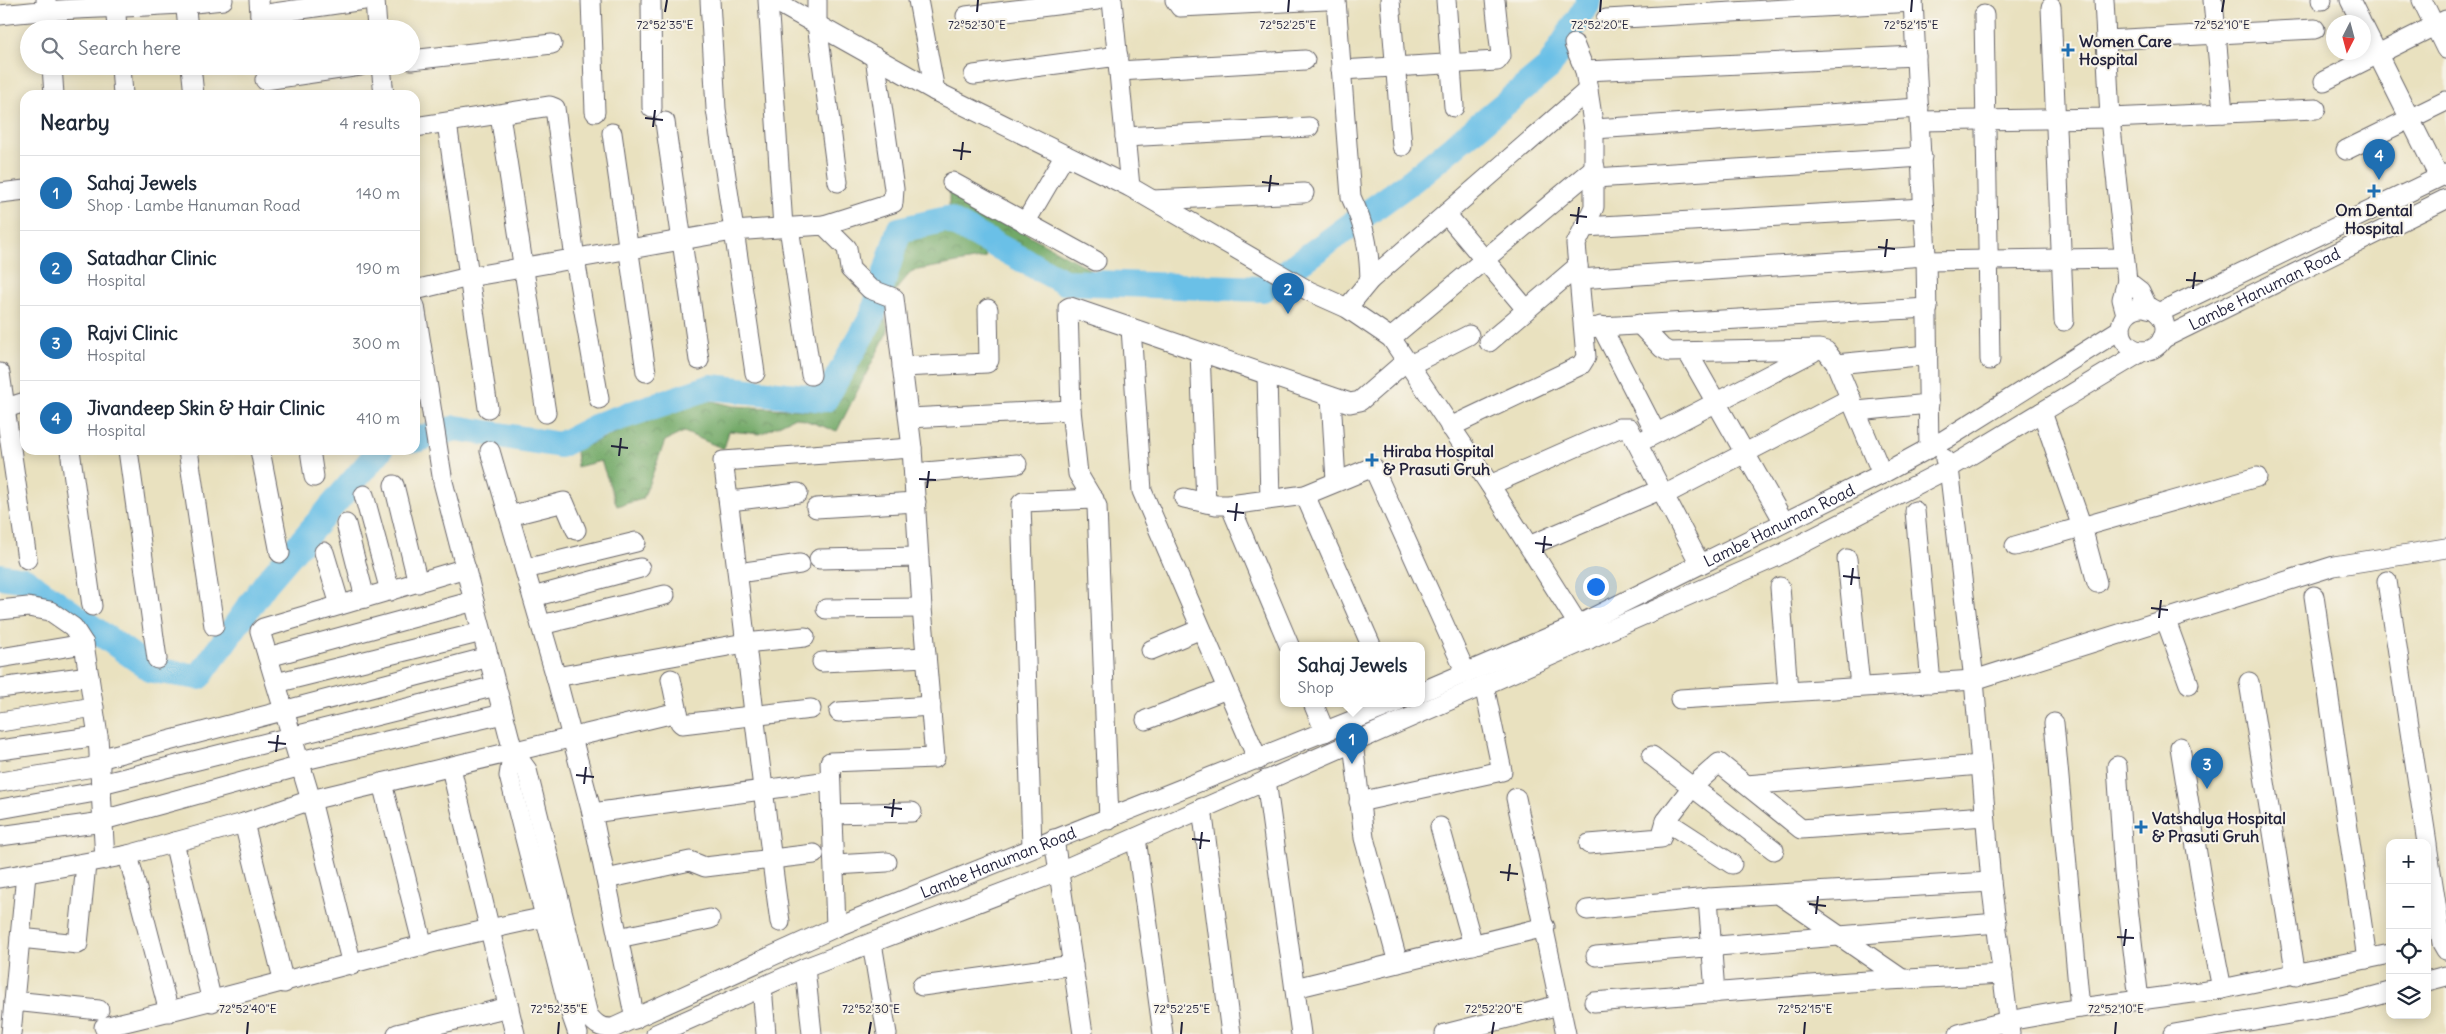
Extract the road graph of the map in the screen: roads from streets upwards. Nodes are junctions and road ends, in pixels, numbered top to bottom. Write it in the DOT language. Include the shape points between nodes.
graph roads {
  1 [pos="223,0"];
  2 [pos="364,0"];
  3 [pos="375,0"];
  4 [pos="592,0"];
  5 [pos="651,0"];
  6 [pos="710,0"];
  7 [pos="768,0"];
  8 [pos="773,0"];
  9 [pos="817,0"];
  10 [pos="918,0"];
  11 [pos="1097,0"];
  12 [pos="1112,0"];
  13 [pos="1175,0"];
  14 [pos="1326,0"];
  15 [pos="1336,0"];
  16 [pos="1390,0"];
  17 [pos="1446,0"];
  18 [pos="1495,0"];
  19 [pos="2104,0"];
  20 [pos="2213,0"];
  21 [pos="2350,0"];
  22 [pos="2422,0"];
  23 [pos="1281,1"];
  24 [pos="1913,1"];
  25 [pos="185,2"];
  26 [pos="1226,2"];
  27 [pos="115,3"];
  28 [pos="46,5"];
  29 [pos="1732,6"];
  30 [pos="2051,7"];
  31 [pos="0,15"];
  32 [pos="260,15"];
  33 [pos="1984,15"];
  34 [pos="2358,15"];
  35 [pos="966,16"];
  36 [pos="1606,19"];
  37 [pos="47,20"];
  38 [pos="117,20"];
  39 [pos="187,20"];
  40 [pos="376,20"];
  41 [pos="2440,23"];
  42 [pos="816,24"];
  43 [pos="2315,29"];
  44 [pos="2216,34"];
  45 [pos="2106,40"];
  46 [pos="2371,43"];
  47 [pos="552,44"];
  48 [pos="1574,44"];
  49 [pos="2446,49"];
  50 [pos="2377,55"];
  51 [pos="1916,56"];
  52 [pos="875,57"];
  53 [pos="420,59"];
  54 [pos="1305,60"];
  55 [pos="1119,63"];
  56 [pos="1451,64"];
  57 [pos="1395,67"];
  58 [pos="1341,70"];
  59 [pos="1585,71"];
  60 [pos="53,75"];
  61 [pos="121,75"];
  62 [pos="192,75"];
  63 [pos="299,75"];
  64 [pos="382,75"];
  65 [pos="974,75"];
  66 [pos="265,80"];
  67 [pos="2324,81"];
  68 [pos="54,90"];
  69 [pos="122,90"];
  70 [pos="193,90"];
  71 [pos="383,90"];
  72 [pos="1588,90"];
  73 [pos="935,91"];
  74 [pos="2446,101"];
  75 [pos="1454,107"];
  76 [pos="2316,109"];
  77 [pos="595,112"];
  78 [pos="2223,113"];
  79 [pos="500,115"];
  80 [pos="1920,115"];
  81 [pos="2110,118"];
  82 [pos="2056,119"];
  83 [pos="2410,119"];
  84 [pos="1986,121"];
  85 [pos="447,123"];
  86 [pos="420,127"];
  87 [pos="1309,127"];
  88 [pos="1594,129"];
  89 [pos="612,133"];
  90 [pos="1125,137"];
  91 [pos="1402,146"];
  92 [pos="2346,150"];
  93 [pos="1065,155"];
  94 [pos="1922,157"];
  95 [pos="1595,172"];
  96 [pos="2443,175"];
  97 [pos="838,182"];
  98 [pos="952,182"];
  99 [pos="1130,187"];
  100 [pos="20,191"];
  101 [pos="0,193"];
  102 [pos="1304,194"];
  103 [pos="2446,199"];
  104 [pos="1152,200"];
  105 [pos="1924,208"];
  106 [pos="1446,214"];
  107 [pos="1025,223"];
  108 [pos="824,225"];
  109 [pos="786,227"];
  110 [pos="1584,227"];
  111 [pos="733,230"];
  112 [pos="683,240"];
  113 [pos="629,250"];
  114 [pos="1926,258"];
  115 [pos="2123,258"];
  116 [pos="575,259"];
  117 [pos="1485,259"];
  118 [pos="2061,259"];
  119 [pos="1988,260"];
  120 [pos="1096,261"];
  121 [pos="524,267"];
  122 [pos="1579,273"];
  123 [pos="469,277"];
  124 [pos="1370,280"];
  125 [pos="2127,281"];
  126 [pos="420,289"];
  127 [pos="1347,308"];
  128 [pos="1928,308"];
  129 [pos="988,309"];
  130 [pos="1526,309"];
  131 [pos="2153,310"];
  132 [pos="2064,321"];
  133 [pos="2123,322"];
  134 [pos="1639,324"];
  135 [pos="1592,327"];
  136 [pos="1132,328"];
  137 [pos="1469,335"];
  138 [pos="420,336"];
  139 [pos="1391,338"];
  140 [pos="2162,339"];
  141 [pos="1488,342"];
  142 [pos="1819,349"];
  143 [pos="2143,351"];
  144 [pos="1200,352"];
  145 [pos="1688,353"];
  146 [pos="1928,355"];
  147 [pos="699,360"];
  148 [pos="1990,360"];
  149 [pos="1408,363"];
  150 [pos="1836,364"];
  151 [pos="902,367"];
  152 [pos="646,372"];
  153 [pos="0,373"];
  154 [pos="755,373"];
  155 [pos="811,375"];
  156 [pos="1267,375"];
  157 [pos="1331,397"];
  158 [pos="599,399"];
  159 [pos="1717,402"];
  160 [pos="20,404"];
  161 [pos="1929,404"];
  162 [pos="1854,405"];
  163 [pos="488,408"];
  164 [pos="3,409"];
  165 [pos="1072,410"];
  166 [pos="2042,412"];
  167 [pos="546,413"];
  168 [pos="909,418"];
  169 [pos="1450,427"];
  170 [pos="1656,434"];
  171 [pos="1638,443"];
  172 [pos="1933,447"];
  173 [pos="912,448"];
  174 [pos="490,451"];
  175 [pos="1746,453"];
  176 [pos="71,455"];
  177 [pos="129,455"];
  178 [pos="189,455"];
  179 [pos="261,455"];
  180 [pos="311,455"];
  181 [pos="1017,464"];
  182 [pos="1949,468"];
  183 [pos="914,473"];
  184 [pos="1882,474"];
  185 [pos="314,477"];
  186 [pos="2257,477"];
  187 [pos="1336,481"];
  188 [pos="394,485"];
  189 [pos="1490,485"];
  190 [pos="1663,492"];
  191 [pos="798,493"];
  192 [pos="1305,494"];
  193 [pos="364,495"];
  194 [pos="1184,498"];
  195 [pos="1094,499"];
  196 [pos="1270,499"];
  197 [pos="730,501"];
  198 [pos="916,502"];
  199 [pos="1206,503"];
  200 [pos="1230,505"];
  201 [pos="816,508"];
  202 [pos="1915,511"];
  203 [pos="509,516"];
  204 [pos="1784,522"];
  205 [pos="346,524"];
  206 [pos="2082,527"];
  207 [pos="576,530"];
  208 [pos="636,542"];
  209 [pos="1529,546"];
  210 [pos="2015,546"];
  211 [pos="2446,548"];
  212 [pos="324,552"];
  213 [pos="280,553"];
  214 [pos="918,556"];
  215 [pos="819,558"];
  216 [pos="27,559"];
  217 [pos="1847,559"];
  218 [pos="800,564"];
  219 [pos="1700,564"];
  220 [pos="466,568"];
  221 [pos="640,568"];
  222 [pos="525,569"];
  223 [pos="738,573"];
  224 [pos="2387,581"];
  225 [pos="418,583"];
  226 [pos="2097,583"];
  227 [pos="1780,587"];
  228 [pos="390,591"];
  229 [pos="665,595"];
  230 [pos="2314,596"];
  231 [pos="533,597"];
  232 [pos="365,598"];
  233 [pos="474,601"];
  234 [pos="340,605"];
  235 [pos="92,606"];
  236 [pos="922,608"];
  237 [pos="826,609"];
  238 [pos="0,610"];
  239 [pos="2165,618"];
  240 [pos="541,625"];
  241 [pos="214,626"];
  242 [pos="1201,629"];
  243 [pos="482,632"];
  244 [pos="1584,632"];
  245 [pos="806,638"];
  246 [pos="1288,642"];
  247 [pos="1370,642"];
  248 [pos="746,643"];
  249 [pos="84,644"];
  250 [pos="1151,650"];
  251 [pos="268,656"];
  252 [pos="488,657"];
  253 [pos="926,657"];
  254 [pos="0,658"];
  255 [pos="157,660"];
  256 [pos="822,662"];
  257 [pos="1466,673"];
  258 [pos="89,676"];
  259 [pos="556,676"];
  260 [pos="671,679"];
  261 [pos="1974,680"];
  262 [pos="2249,682"];
  263 [pos="1932,683"];
  264 [pos="276,684"];
  265 [pos="2189,684"];
  266 [pos="1484,685"];
  267 [pos="496,686"];
  268 [pos="1860,686"];
  269 [pos="0,688"];
  270 [pos="1227,689"];
  271 [pos="1425,690"];
  272 [pos="1788,691"];
  273 [pos="1680,699"];
  274 [pos="931,706"];
  275 [pos="94,707"];
  276 [pos="1315,707"];
  277 [pos="1386,707"];
  278 [pos="284,709"];
  279 [pos="811,709"];
  280 [pos="678,712"];
  281 [pos="839,712"];
  282 [pos="503,714"];
  283 [pos="754,715"];
  284 [pos="1146,720"];
  285 [pos="0,722"];
  286 [pos="2054,723"];
  287 [pos="1325,732"];
  288 [pos="98,736"];
  289 [pos="292,736"];
  290 [pos="571,736"];
  291 [pos="1353,742"];
  292 [pos="2180,747"];
  293 [pos="0,750"];
  294 [pos="513,751"];
  295 [pos="1652,756"];
  296 [pos="1258,760"];
  297 [pos="300,764"];
  298 [pos="1980,764"];
  299 [pos="2117,766"];
  300 [pos="451,768"];
  301 [pos="100,775"];
  302 [pos="1266,780"];
  303 [pos="829,781"];
  304 [pos="0,782"];
  305 [pos="382,783"];
  306 [pos="1747,785"];
  307 [pos="1692,787"];
  308 [pos="761,788"];
  309 [pos="1516,798"];
  310 [pos="311,800"];
  311 [pos="1359,802"];
  312 [pos="1202,808"];
  313 [pos="0,809"];
  314 [pos="912,812"];
  315 [pos="592,813"];
  316 [pos="831,814"];
  317 [pos="1986,816"];
  318 [pos="1109,820"];
  319 [pos="103,821"];
  320 [pos="1666,821"];
  321 [pos="244,823"];
  322 [pos="1440,827"];
  323 [pos="0,836"];
  324 [pos="1136,838"];
  325 [pos="1054,839"];
  326 [pos="2426,839"];
  327 [pos="174,842"];
  328 [pos="1589,844"];
  329 [pos="1032,847"];
  330 [pos="1774,850"];
  331 [pos="814,854"];
  332 [pos="128,855"];
  333 [pos="771,859"];
  334 [pos="2431,859"];
  335 [pos="105,860"];
  336 [pos="887,862"];
  337 [pos="86,864"];
  338 [pos="1732,864"];
  339 [pos="835,865"];
  340 [pos="1060,871"];
  341 [pos="26,874"];
  342 [pos="0,878"];
  343 [pos="606,879"];
  344 [pos="1991,882"];
  345 [pos="1780,894"];
  346 [pos="2441,897"];
  347 [pos="1708,898"];
  348 [pos="1587,910"];
  349 [pos="546,917"];
  350 [pos="710,919"];
  351 [pos="780,922"];
  352 [pos="1997,923"];
  353 [pos="836,927"];
  354 [pos="1545,927"];
  355 [pos="489,929"];
  356 [pos="1840,936"];
  357 [pos="20,938"];
  358 [pos="618,938"];
  359 [pos="872,943"];
  360 [pos="1472,945"];
  361 [pos="2440,945"];
  362 [pos="422,946"];
  363 [pos="1711,947"];
  364 [pos="2386,955"];
  365 [pos="1596,956"];
  366 [pos="2367,960"];
  367 [pos="1398,963"];
  368 [pos="352,965"];
  369 [pos="1073,966"];
  370 [pos="806,968"];
  371 [pos="2003,974"];
  372 [pos="2296,976"];
  373 [pos="2446,976"];
  374 [pos="1902,979"];
  375 [pos="2431,981"];
  376 [pos="284,983"];
  377 [pos="922,986"];
  378 [pos="762,987"];
  379 [pos="1295,988"];
  380 [pos="2222,989"];
  381 [pos="2386,993"];
  382 [pos="1715,994"];
  383 [pos="2139,1000"];
  384 [pos="14,1001"];
  385 [pos="212,1002"];
  386 [pos="1594,1002"];
  387 [pos="1559,1004"];
  388 [pos="508,1007"];
  389 [pos="2080,1008"];
  390 [pos="169,1012"];
  391 [pos="636,1019"];
  392 [pos="2009,1028"];
  393 [pos="1476,1030"];
  394 [pos="602,1032"];
  395 [pos="11,1034"];
  396 [pos="397,1034"];
  397 [pos="515,1034"];
  398 [pos="578,1034"];
  399 [pos="656,1034"];
  400 [pos="766,1034"];
  401 [pos="812,1034"];
  402 [pos="887,1034"];
  403 [pos="1083,1034"];
  404 [pos="1163,1034"];
  405 [pos="1231,1034"];
  406 [pos="1301,1034"];
  407 [pos="1446,1034"];
  408 [pos="1566,1034"];
  409 [pos="1959,1034"];
  410 [pos="2174,1034"];
  1 -- 25 [label="street"];
  2 -- 32 [label="street"];
  3 -- 40 [label="street"];
  4 -- 77 [label="street"];
  5 -- 112 [label="street" via="658,115"];
  6 -- 111 [label="street" via="715,100"];
  7 -- 109 [label="street"];
  8 -- 42 [label="street"];
  9 -- 42 [label="street"];
  10 -- 73 [label="street"];
  11 -- 35 [label="street"];
  12 -- 55 [label="street"];
  13 -- 26 [label="street" via="1180,6"];
  14 -- 23 [label="street"];
  15 -- 58 [label="street"];
  16 -- 57 [label="street"];
  17 -- 56 [label="street"];
  18 -- 56 [label="street" via="1501,59"];
  19 -- 45 [label="street"];
  20 -- 44 [label="street"];
  21 -- 34 [label="street"];
  22 -- 41 [label="street"];
  23 -- 26 [label="street"];
  24 -- 29 [label="street"];
  24 -- 51 [label="street"];
  25 -- 27 [label="street"];
  25 -- 39 [label="street"];
  27 -- 28 [label="street"];
  27 -- 38 [label="street"];
  28 -- 31 [label="street"];
  28 -- 37 [label="street"];
  29 -- 36 [label="street"];
  30 -- 82 [label="street"];
  33 -- 84 [label="street"];
  41 -- 49 [label="street"];
  41 -- 50 [label="street"];
  42 -- 52 [label="street"];
  42 -- 97 [label="street"];
  43 -- 44 [label="street"];
  44 -- 45 [label="street"];
  44 -- 78 [label="street"];
  45 -- 81 [label="street"];
  46 -- 50 [label="street"];
  47 -- 53 [label="street"];
  48 -- 59 [label="street"];
  50 -- 67 [label="street"];
  50 -- 83 [label="street"];
  51 -- 59 [label="street"];
  51 -- 80 [label="street"];
  52 -- 73 [label="street"];
  52 -- 108 [label="street" via="894,189 892,204"];
  54 -- 55 [label="street"];
  55 -- 65 [label="street"];
  55 -- 90 [label="street"];
  56 -- 57 [label="street"];
  56 -- 75 [label="street"];
  57 -- 58 [label="street"];
  57 -- 91 [label="street"];
  58 -- 124 [label="street" via="1351,197 1364,225"];
  59 -- 72 [label="street"];
  60 -- 68 [label="street"];
  61 -- 69 [label="street"];
  62 -- 70 [label="street"];
  63 -- 66 [label="street"];
  64 -- 71 [label="street"];
  72 -- 88 [label="street"];
  72 -- 106 [label="street"];
  73 -- 93 [label="street"];
  74 -- 83 [label="street"];
  76 -- 78 [label="street"];
  78 -- 81 [label="street"];
  79 -- 85 [label="street"];
  79 -- 116 [label="street" via="550,106 555,108"];
  79 -- 121 [label="street"];
  80 -- 84 [label="street"];
  80 -- 88 [label="street"];
  80 -- 94 [label="street"];
  81 -- 82 [label="street"];
  81 -- 115 [label="street"];
  82 -- 84 [label="street"];
  82 -- 118 [label="street"];
  83 -- 92 [label="street"];
  83 -- 96 [label="street"];
  84 -- 119 [label="street"];
  85 -- 86 [label="street"];
  85 -- 123 [label="street"];
  87 -- 90 [label="street"];
  88 -- 95 [label="street"];
  89 -- 113 [label="street"];
  90 -- 99 [label="street"];
  93 -- 99 [label="street"];
  93 -- 107 [label="street"];
  94 -- 95 [label="street"];
  94 -- 105 [label="street"];
  95 -- 110 [label="street" via="1594,207"];
  95 -- 117 [label="street"];
  96 -- 131 [label="street, Lambe Hanuman Road"];
  98 -- 107 [label="street"];
  99 -- 104 [label="street"];
  100 -- 101 [label="street"];
  102 -- 104 [label="street"];
  103 -- 140 [label="street, Lambe Hanuman Road"];
  104 -- 127 [label="street" via="1309,292"];
  105 -- 110 [label="street"];
  105 -- 114 [label="street"];
  106 -- 117 [label="street"];
  106 -- 124 [label="street"];
  107 -- 120 [label="street"];
  108 -- 109 [label="street"];
  108 -- 151 [label="street" via="847,248 850,269 870,289 894,298"];
  109 -- 111 [label="street"];
  109 -- 155 [label="street"];
  110 -- 122 [label="street" via="1576,244"];
  111 -- 112 [label="street"];
  111 -- 154 [label="street"];
  112 -- 113 [label="street"];
  112 -- 147 [label="street"];
  113 -- 116 [label="street"];
  113 -- 152 [label="street"];
  114 -- 119 [label="street"];
  114 -- 122 [label="street"];
  114 -- 128 [label="street"];
  115 -- 118 [label="street"];
  115 -- 125 [label="street"];
  116 -- 121 [label="street"];
  116 -- 158 [label="street"];
  117 -- 130 [label="street"];
  117 -- 139 [label="street"];
  118 -- 119 [label="street"];
  118 -- 132 [label="street"];
  119 -- 148 [label="street"];
  121 -- 123 [label="street"];
  121 -- 167 [label="street"];
  122 -- 130 [label="street"];
  122 -- 135 [label="street"];
  123 -- 126 [label="street"];
  123 -- 163 [label="street"];
  124 -- 127 [label="street"];
  125 -- 131 [label="street" via="2144,296"];
  125 -- 133 [label="street" via="2122,299"];
  127 -- 139 [label="street"];
  128 -- 134 [label="street"];
  128 -- 146 [label="street"];
  129 -- 151 [label="street" via="989,362"];
  130 -- 141 [label="street"];
  131 -- 133 [label="street" via="2136,308"];
  131 -- 140 [label="street" via="2164,322"];
  133 -- 143 [label="street" via="2123,338 2129,346"];
  133 -- 172 [label="street, Lambe Hanuman Road"];
  134 -- 135 [label="street"];
  134 -- 145 [label="street" via="1666,351"];
  135 -- 169 [label="street" via="1586,357 1581,365"];
  135 -- 170 [label="street"];
  136 -- 144 [label="street"];
  136 -- 165 [label="street" via="1068,308"];
  136 -- 242 [label="street" via="1142,490"];
  137 -- 149 [label="street"];
  138 -- 220 [label="street" via="444,482"];
  139 -- 149 [label="street"];
  140 -- 143 [label="street" via="2154,348"];
  142 -- 145 [label="street"];
  142 -- 150 [label="street" via="1826,351"];
  142 -- 159 [label="street"];
  143 -- 166 [label="street"];
  144 -- 156 [label="street"];
  144 -- 199 [label="street"];
  145 -- 159 [label="street"];
  146 -- 150 [label="street"];
  146 -- 161 [label="street"];
  149 -- 157 [label="street" via="1357,403"];
  149 -- 169 [label="street"];
  150 -- 162 [label="street"];
  151 -- 168 [label="street"];
  153 -- 164 [label="street"];
  156 -- 157 [label="street"];
  156 -- 196 [label="street"];
  157 -- 187 [label="street"];
  159 -- 170 [label="street"];
  159 -- 175 [label="street"];
  160 -- 164 [label="street"];
  161 -- 162 [label="street"];
  161 -- 172 [label="street"];
  162 -- 175 [label="street"];
  162 -- 184 [label="street"];
  164 -- 216 [label="street"];
  165 -- 168 [label="street"];
  165 -- 195 [label="street" via="1078,474"];
  166 -- 182 [label="street"];
  166 -- 206 [label="street"];
  168 -- 173 [label="street"];
  169 -- 189 [label="street"];
  170 -- 171 [label="street"];
  171 -- 189 [label="street" via="1629,428 1620,428"];
  171 -- 190 [label="street"];
  172 -- 182 [label="street"];
  172 -- 184 [label="street, Lambe Hanuman Road"];
  173 -- 183 [label="street"];
  173 -- 197 [label="street" via="725,459"];
  174 -- 203 [label="street"];
  175 -- 190 [label="street"];
  175 -- 204 [label="street"];
  176 -- 235 [label="street"];
  177 -- 255 [label="street"];
  178 -- 241 [label="street"];
  179 -- 213 [label="street"];
  180 -- 185 [label="street"];
  181 -- 183 [label="street"];
  182 -- 244 [label="street" via="1776,557"];
  182 -- 261 [label="street"];
  183 -- 198 [label="street"];
  184 -- 204 [label="street, Lambe Hanuman Road"];
  186 -- 206 [label="street"];
  187 -- 192 [label="street"];
  187 -- 257 [label="street" via="1375,468"];
  188 -- 225 [label="street"];
  189 -- 209 [label="street"];
  190 -- 209 [label="street"];
  190 -- 219 [label="street"];
  191 -- 197 [label="street"];
  192 -- 196 [label="street"];
  192 -- 247 [label="street"];
  193 -- 228 [label="street"];
  194 -- 199 [label="street"];
  195 -- 318 [label="street" via="1097,506"];
  195 -- 329 [label="street" via="1021,504"];
  196 -- 200 [label="street"];
  197 -- 223 [label="street"];
  198 -- 201 [label="street"];
  198 -- 214 [label="street"];
  199 -- 200 [label="street"];
  200 -- 246 [label="street"];
  202 -- 263 [label="street"];
  203 -- 207 [label="street" via="564,502"];
  203 -- 222 [label="street"];
  204 -- 219 [label="street, Lambe Hanuman Road"];
  205 -- 232 [label="street"];
  206 -- 210 [label="street"];
  206 -- 226 [label="street"];
  208 -- 222 [label="street"];
  209 -- 244 [label="street"];
  211 -- 239 [label="street" via="2334,566"];
  212 -- 234 [label="street"];
  214 -- 215 [label="street"];
  214 -- 236 [label="street"];
  217 -- 268 [label="street"];
  218 -- 223 [label="street"];
  219 -- 244 [label="street, Lambe Hanuman Road"];
  220 -- 225 [label="street"];
  220 -- 233 [label="street"];
  221 -- 231 [label="street"];
  222 -- 231 [label="street"];
  223 -- 248 [label="street"];
  224 -- 326 [label="street"];
  225 -- 228 [label="street"];
  227 -- 272 [label="street"];
  228 -- 232 [label="street"];
  229 -- 240 [label="street"];
  230 -- 366 [label="street"];
  231 -- 240 [label="street"];
  232 -- 234 [label="street"];
  233 -- 243 [label="street"];
  233 -- 251 [label="street"];
  234 -- 251 [label="street" via="263,628 260,632"];
  236 -- 237 [label="street"];
  236 -- 253 [label="street"];
  238 -- 249 [label="street" via="28,607 50,611 73,627"];
  239 -- 261 [label="street"];
  239 -- 265 [label="street"];
  240 -- 259 [label="street"];
  242 -- 250 [label="street"];
  242 -- 270 [label="street"];
  243 -- 252 [label="street"];
  243 -- 264 [label="street"];
  244 -- 257 [label="street, Lambe Hanuman Road"];
  244 -- 266 [label="street"];
  245 -- 248 [label="street"];
  248 -- 259 [label="street"];
  248 -- 283 [label="street"];
  249 -- 254 [label="street"];
  249 -- 258 [label="street"];
  251 -- 264 [label="street"];
  252 -- 267 [label="street"];
  252 -- 278 [label="street"];
  253 -- 256 [label="street"];
  253 -- 274 [label="street"];
  257 -- 271 [label="street, Lambe Hanuman Road"];
  258 -- 269 [label="street"];
  258 -- 275 [label="street"];
  259 -- 290 [label="street"];
  260 -- 280 [label="street"];
  261 -- 263 [label="street"];
  261 -- 298 [label="street"];
  262 -- 372 [label="street"];
  263 -- 268 [label="street"];
  264 -- 278 [label="street"];
  266 -- 291 [label="street"];
  266 -- 311 [label="street" via="1502,771"];
  267 -- 282 [label="street"];
  267 -- 289 [label="street"];
  268 -- 272 [label="street"];
  270 -- 284 [label="street"];
  270 -- 296 [label="street"];
  272 -- 273 [label="street"];
  274 -- 281 [label="street"];
  274 -- 303 [label="street" via="935,758 830,762"];
  275 -- 285 [label="street"];
  275 -- 288 [label="street"];
  276 -- 287 [label="street"];
  277 -- 287 [label="street, Lambe Hanuman Road"];
  278 -- 289 [label="street"];
  278 -- 301 [label="street"];
  279 -- 283 [label="street"];
  280 -- 283 [label="street" via="682,724"];
  280 -- 290 [label="street"];
  282 -- 294 [label="street"];
  282 -- 297 [label="street"];
  283 -- 308 [label="street"];
  286 -- 389 [label="street"];
  287 -- 296 [label="street, Lambe Hanuman Road"];
  288 -- 293 [label="street"];
  288 -- 301 [label="street"];
  289 -- 297 [label="street"];
  289 -- 301 [label="street"];
  290 -- 294 [label="street"];
  290 -- 315 [label="street"];
  291 -- 302 [label="street"];
  291 -- 311 [label="street"];
  292 -- 380 [label="street"];
  294 -- 300 [label="street"];
  294 -- 349 [label="street" via="509,776"];
  294 -- 394 [label="street" via="527,770 588,1015"];
  295 -- 307 [label="street"];
  296 -- 318 [label="street, Lambe Hanuman Road"];
  297 -- 310 [label="street"];
  297 -- 319 [label="street"];
  298 -- 306 [label="street"];
  298 -- 317 [label="street"];
  299 -- 383 [label="street" via="2124,873"];
  300 -- 305 [label="street"];
  300 -- 355 [label="street"];
  301 -- 304 [label="street"];
  301 -- 313 [label="street"];
  301 -- 319 [label="street"];
  302 -- 312 [label="street"];
  302 -- 379 [label="street"];
  303 -- 308 [label="street"];
  303 -- 316 [label="street"];
  305 -- 310 [label="street"];
  305 -- 362 [label="street"];
  306 -- 307 [label="street" via="1720,763"];
  306 -- 317 [label="street" via="1801,829"];
  307 -- 320 [label="street"];
  307 -- 330 [label="street"];
  308 -- 315 [label="street"];
  308 -- 333 [label="street"];
  309 -- 354 [label="street"];
  310 -- 321 [label="street"];
  310 -- 368 [label="street"];
  311 -- 367 [label="street" via="1364,838"];
  312 -- 324 [label="street"];
  312 -- 405 [label="street"];
  314 -- 316 [label="street"];
  315 -- 343 [label="street"];
  316 -- 339 [label="street"];
  317 -- 344 [label="street"];
  318 -- 325 [label="street, Lambe Hanuman Road"];
  319 -- 323 [label="street"];
  319 -- 335 [label="street"];
  320 -- 328 [label="street" via="1661,838"];
  320 -- 338 [label="street"];
  321 -- 327 [label="street"];
  321 -- 376 [label="street"];
  322 -- 360 [label="street"];
  324 -- 340 [label="street"];
  324 -- 404 [label="street"];
  325 -- 329 [label="street, Lambe Hanuman Road"];
  325 -- 340 [label="street"];
  327 -- 332 [label="street"];
  327 -- 385 [label="street"];
  329 -- 353 [label="street, Lambe Hanuman Road"];
  331 -- 333 [label="street"];
  332 -- 335 [label="street"];
  332 -- 390 [label="street"];
  333 -- 343 [label="street" via="705,867 690,861"];
  333 -- 351 [label="street"];
  334 -- 346 [label="street"];
  335 -- 337 [label="street"];
  336 -- 339 [label="street"];
  337 -- 341 [label="street"];
  337 -- 357 [label="street" via="78,944"];
  339 -- 353 [label="street"];
  340 -- 359 [label="street"];
  340 -- 369 [label="street"];
  341 -- 342 [label="street"];
  341 -- 357 [label="street"];
  343 -- 358 [label="street"];
  344 -- 345 [label="street"];
  344 -- 352 [label="street"];
  345 -- 347 [label="street"];
  345 -- 356 [label="street"];
  346 -- 361 [label="street"];
  347 -- 348 [label="street"];
  347 -- 363 [label="street"];
  349 -- 355 [label="street"];
  349 -- 398 [label="street"];
  350 -- 358 [label="street"];
  352 -- 356 [label="street"];
  352 -- 371 [label="street"];
  353 -- 391 [label="street, Lambe Hanuman Road"];
  354 -- 360 [label="street"];
  354 -- 387 [label="street"];
  355 -- 362 [label="street"];
  355 -- 388 [label="street"];
  356 -- 363 [label="street"];
  356 -- 374 [label="street"];
  357 -- 384 [label="street"];
  358 -- 391 [label="street"];
  359 -- 370 [label="street"];
  359 -- 402 [label="street"];
  360 -- 367 [label="street"];
  362 -- 368 [label="street"];
  363 -- 365 [label="street"];
  363 -- 382 [label="street"];
  364 -- 366 [label="street"];
  366 -- 372 [label="street"];
  367 -- 379 [label="street"];
  368 -- 376 [label="street"];
  369 -- 377 [label="street"];
  369 -- 403 [label="street"];
  370 -- 378 [label="street"];
  370 -- 401 [label="street"];
  371 -- 374 [label="street"];
  371 -- 392 [label="street"];
  372 -- 380 [label="street"];
  373 -- 375 [label="street"];
  374 -- 382 [label="street"];
  376 -- 385 [label="street"];
  378 -- 399 [label="street"];
  378 -- 400 [label="street"];
  379 -- 406 [label="street"];
  380 -- 383 [label="street"];
  381 -- 410 [label="street" via="2346,1004"];
  382 -- 386 [label="street"];
  383 -- 389 [label="street"];
  384 -- 390 [label="street" via="101,1018"];
  384 -- 395 [label="street"];
  385 -- 390 [label="street"];
  387 -- 393 [label="street"];
  387 -- 408 [label="street"];
  388 -- 396 [label="street"];
  388 -- 397 [label="street"];
  389 -- 392 [label="street"];
  391 -- 394 [label="street, Lambe Hanuman Road"];
  392 -- 409 [label="street"];
  393 -- 407 [label="street"];
}
